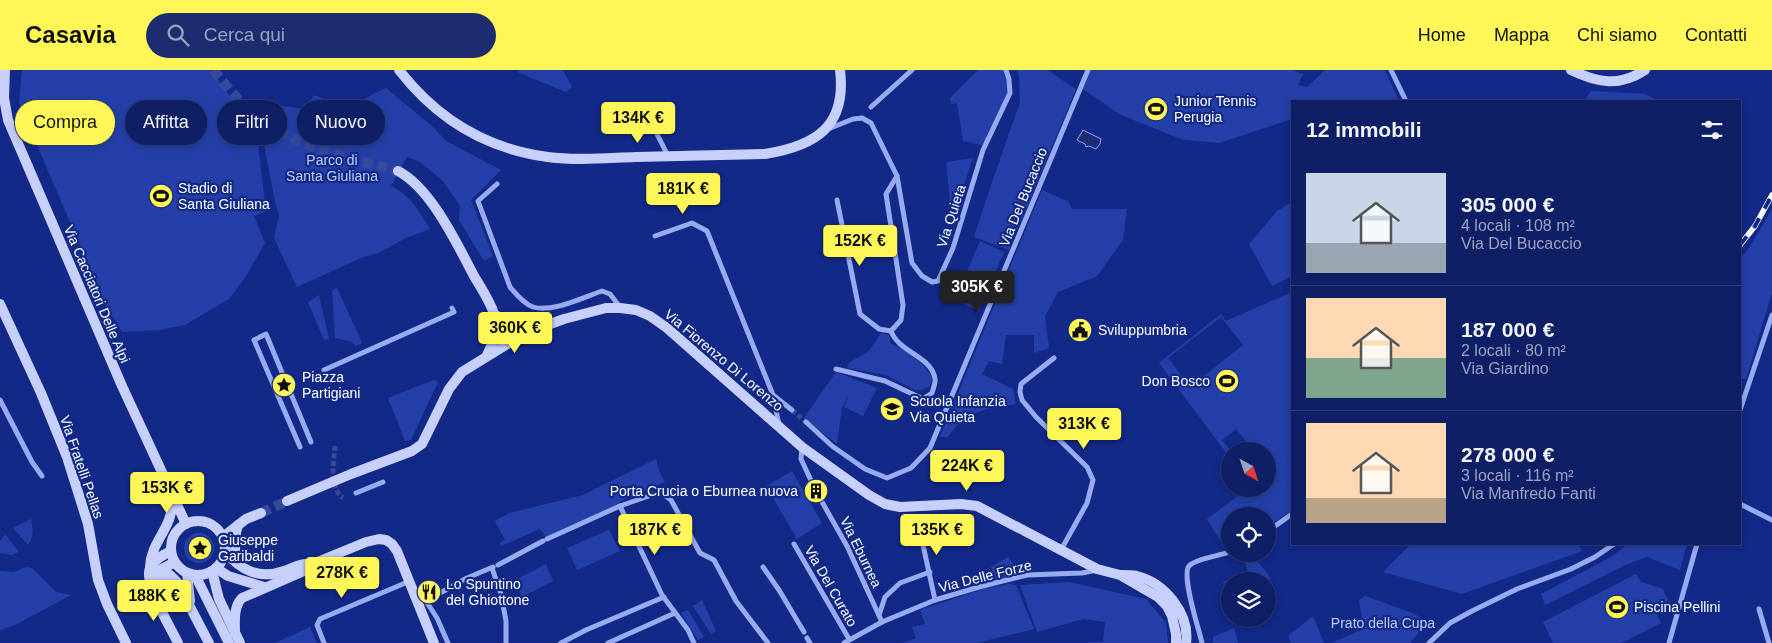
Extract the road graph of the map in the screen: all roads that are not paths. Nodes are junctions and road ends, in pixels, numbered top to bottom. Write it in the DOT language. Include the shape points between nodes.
graph roads {
  1 [pos="5,70"];
  2 [pos="398,70"];
  3 [pos="912,70"];
  4 [pos="1006,70"];
  5 [pos="1088,70"];
  6 [pos="1391,70"];
  7 [pos="1571,70"];
  8 [pos="1645,70"];
  9 [pos="841,71"];
  10 [pos="1406,100"];
  11 [pos="871,107"];
  12 [pos="825,130"];
  13 [pos="657,134"];
  14 [pos="668,156"];
  15 [pos="398,171"];
  16 [pos="897,176"];
  17 [pos="497,184"];
  18 [pos="837,200"];
  19 [pos="655,236"];
  20 [pos="0,304"];
  21 [pos="452,308"];
  22 [pos="620,308"];
  23 [pos="494,314"];
  24 [pos="1772,315"];
  25 [pos="531,331"];
  26 [pos="891,331"];
  27 [pos="487,356"];
  28 [pos="1054,358"];
  29 [pos="836,368"];
  30 [pos="324,370"];
  31 [pos="773,395"];
  32 [pos="0,400"];
  33 [pos="1741,407"];
  34 [pos="792,410"];
  35 [pos="806,422"];
  36 [pos="779,426"];
  37 [pos="311,442"];
  38 [pos="300,447"];
  39 [pos="802,447"];
  40 [pos="42,476"];
  41 [pos="383,482"];
  42 [pos="171,493"];
  43 [pos="356,493"];
  44 [pos="287,501"];
  45 [pos="1741,504"];
  46 [pos="620,506"];
  47 [pos="260,513"];
  48 [pos="1291,515"];
  49 [pos="1772,520"];
  50 [pos="242,522"];
  51 [pos="186,524"];
  52 [pos="168,525"];
  53 [pos="1276,525"];
  54 [pos="223,538"];
  55 [pos="794,544"];
  56 [pos="923,545"];
  57 [pos="1613,545"];
  58 [pos="1697,545"];
  59 [pos="171,546"];
  60 [pos="1060,550"];
  61 [pos="224,552"];
  62 [pos="1221,555"];
  63 [pos="175,562"];
  64 [pos="314,563"];
  65 [pos="238,565"];
  66 [pos="495,567"];
  67 [pos="764,567"];
  68 [pos="214,569"];
  69 [pos="1097,570"];
  70 [pos="252,572"];
  71 [pos="930,572"];
  72 [pos="149,574"];
  73 [pos="191,574"];
  74 [pos="1120,575"];
  75 [pos="410,581"];
  76 [pos="256,589"];
  77 [pos="153,590"];
  78 [pos="442,592"];
  79 [pos="664,597"];
  80 [pos="935,600"];
  81 [pos="425,602"];
  82 [pos="1759,609"];
  83 [pos="192,610"];
  84 [pos="675,614"];
  85 [pos="879,615"];
  86 [pos="882,622"];
  87 [pos="804,632"];
  88 [pos="235,640"];
  89 [pos="847,641"];
  90 [pos="126,643"];
  91 [pos="178,643"];
  92 [pos="209,643"];
  93 [pos="324,643"];
  94 [pos="434,643"];
  95 [pos="448,643"];
  96 [pos="506,643"];
  97 [pos="561,643"];
  98 [pos="608,643"];
  99 [pos="694,643"];
  100 [pos="768,643"];
  101 [pos="1176,643"];
  102 [pos="1186,643"];
  103 [pos="1202,643"];
  104 [pos="1429,643"];
  105 [pos="1669,643"];
  106 [pos="1769,643"];
  1 -- 42 [label="street, Via Cacciatori Delle Alpi" via="4,98 8,120"];
  2 -- 14 [label="street" via="413,89 443,116 497,145 522,153 550,158"];
  3 -- 11 [label="street"];
  4 -- 16 [label="street, Via Quieta" via="1010,93 983,150 953,248 938,281 932,282 922,276 912,263"];
  5 -- 35 [label="street, Via Del Bucaccio" via="930,448 911,468 887,478 865,469 832,446"];
  6 -- 10 [label="street"];
  7 -- 8 [label="street" via="1588,78 1612,82 1626,80"];
  9 -- 12 [label="street" via="839,104"];
  12 -- 14 [label="street" via="809,142 774,152"];
  12 -- 16 [label="street, Via Quieta" via="853,119 862,118 871,123"];
  13 -- 14 [label="street"];
  15 -- 23 [label="street" via="431,201"];
  16 -- 26 [label="street" via="886,194 903,305 901,320"];
  17 -- 22 [label="street" via="478,201 510,287 518,297 532,307 549,309 602,291 610,294"];
  18 -- 26 [label="street" via="860,314 879,329"];
  19 -- 31 [label="street" via="692,223 708,232"];
  20 -- 90 [label="street, Via Fratelli Pellas" via="67,457 88,524 98,580"];
  21 -- 30 [label="street" via="454,312"];
  22 -- 25 [label="street, Via Fiorenzo Di Lorenzo" via="597,310"];
  22 -- 36 [label="street, Via Fiorenzo Di Lorenzo" via="636,310 667,328"];
  23 -- 25 [label="street" via="511,325"];
  23 -- 27 [label="street" via="495,336"];
  24 -- 33 [label="street"];
  25 -- 27 [label="street, Via Fiorenzo Di Lorenzo"];
  26 -- 29 [label="street" via="894,340 929,365 936,379 932,393 923,399 885,381"];
  27 -- 44 [label="street, Via Fiorenzo Di Lorenzo" via="462,372 449,389 422,444 412,452"];
  28 -- 60 [label="street" via="1021,384 1022,400 1087,467 1093,480 1087,503"];
  31 -- 34 [label="street"];
  31 -- 36 [label="street"];
  32 -- 40 [label="street"];
  36 -- 39 [label="street, Via Fiorenzo Di Lorenzo"];
  37 -- 38 [label="street" via="266,334 254,340"];
  39 -- 60 [label="street, Via Fiorenzo Di Lorenzo" via="868,496 885,504 900,507 977,506"];
  39 -- 85 [label="street, Via Eburnea" via="801,460"];
  41 -- 43 [label="street"];
  42 -- 51 [label="street, Via Cacciatori Delle Alpi"];
  42 -- 52 [label="street" via="172,511"];
  45 -- 49 [label="street"];
  46 -- 66 [label="street"];
  46 -- 79 [label="street"];
  46 -- 100 [label="street" via="660,492 671,500 700,553 714,560 736,601"];
  47 -- 50 [label="street"];
  48 -- 53 [label="street"];
  50 -- 54 [label="street"];
  50 -- 65 [label="street" via="234,544"];
  51 -- 54 [label="street" via="206,522"];
  51 -- 59 [label="street" via="179,528"];
  52 -- 59 [label="street"];
  52 -- 72 [label="street" via="153,551"];
  54 -- 61 [label="street"];
  55 -- 89 [label="street, Via Del Curato"];
  56 -- 71 [label="street"];
  57 -- 104 [label="street" via="1570,570 1517,589 1472,611 1450,623"];
  58 -- 105 [label="street"];
  59 -- 63 [label="street"];
  59 -- 72 [label="street" via="157,559"];
  60 -- 69 [label="street, Via Fiorenzo Di Lorenzo"];
  61 -- 65 [label="street"];
  61 -- 68 [label="street"];
  62 -- 103 [label="street" via="1195,562 1187,571 1187,584"];
  63 -- 72 [label="street"];
  63 -- 73 [label="street"];
  64 -- 70 [label="street" via="268,576"];
  64 -- 75 [label="street" via="366,542 386,540 397,551"];
  64 -- 76 [label="street"];
  65 -- 70 [label="street"];
  66 -- 78 [label="street"];
  66 -- 96 [label="street" via="506,621"];
  67 -- 87 [label="street"];
  68 -- 73 [label="street"];
  68 -- 76 [label="street"];
  68 -- 88 [label="street" via="219,598"];
  69 -- 74 [label="street, Via Fiorenzo Di Lorenzo"];
  69 -- 80 [label="street, Via Delle Forze" via="1028,575"];
  70 -- 76 [label="street" via="256,575"];
  71 -- 80 [label="street"];
  71 -- 85 [label="street" via="900,583 885,597"];
  72 -- 77 [label="street"];
  73 -- 83 [label="street"];
  73 -- 88 [label="street"];
  74 -- 101 [label="street" via="1167,606 1175,626"];
  74 -- 102 [label="street, Via Fiorenzo Di Lorenzo" via="1137,576 1173,600 1185,624"];
  75 -- 81 [label="street"];
  75 -- 93 [label="street" via="320,619 317,625"];
  76 -- 88 [label="street" via="238,603"];
  77 -- 83 [label="street" via="164,575 170,575"];
  77 -- 91 [label="street"];
  79 -- 84 [label="street"];
  79 -- 97 [label="street"];
  80 -- 86 [label="street, Via Delle Forze"];
  81 -- 94 [label="street"];
  81 -- 95 [label="street" via="437,618"];
  82 -- 106 [label="street"];
  83 -- 92 [label="street"];
  84 -- 98 [label="street"];
  84 -- 99 [label="street"];
  85 -- 86 [label="street, Via Eburnea"];
  86 -- 89 [label="street, Via Delle Forze"];
}
